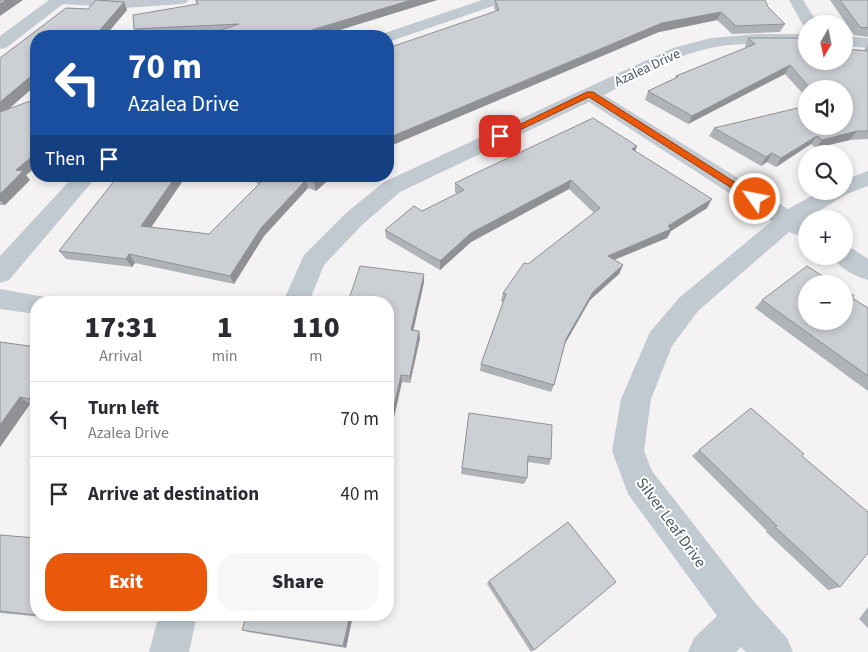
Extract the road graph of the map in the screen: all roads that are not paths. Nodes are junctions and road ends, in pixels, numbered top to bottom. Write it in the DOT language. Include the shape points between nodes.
graph roads {
  1 [pos="59,0"];
  2 [pos="63,0"];
  3 [pos="181,0"];
  4 [pos="497,0"];
  5 [pos="796,0"];
  6 [pos="805,15"];
  7 [pos="394,34"];
  8 [pos="798,39"];
  9 [pos="853,42"];
  10 [pos="868,43"];
  11 [pos="0,44"];
  12 [pos="590,94"];
  13 [pos="868,178"];
  14 [pos="81,182"];
  15 [pos="853,184"];
  16 [pos="827,200"];
  17 [pos="797,226"];
  18 [pos="853,261"];
  19 [pos="868,271"];
  20 [pos="0,273"];
  21 [pos="298,296"];
  22 [pos="0,299"];
  23 [pos="30,303"];
  24 [pos="742,618"];
  25 [pos="177,621"];
  26 [pos="169,652"];
  27 [pos="708,652"];
  28 [pos="773,652"];
  1 -- 11 [label="street"];
  2 -- 3 [label="street" via="124,4"];
  4 -- 7 [label="street"];
  5 -- 6 [label="street"];
  8 -- 12 [label="street, Azalea Drive" via="748,38 703,43"];
  9 -- 10 [label="street"];
  12 -- 17 [label="street"];
  12 -- 21 [label="street, Azalea Drive" via="392,187 354,219 313,261"];
  13 -- 15 [label="street"];
  14 -- 20 [label="street"];
  16 -- 17 [label="street, Silver Leaf Drive"];
  17 -- 24 [label="street, Silver Leaf Drive" via="689,304 660,340 636,399 628,451 640,482"];
  18 -- 19 [label="street"];
  22 -- 23 [label="street"];
  24 -- 27 [label="street"];
  24 -- 28 [label="street, Silver Leaf Drive"];
  25 -- 26 [label="street"];
}
